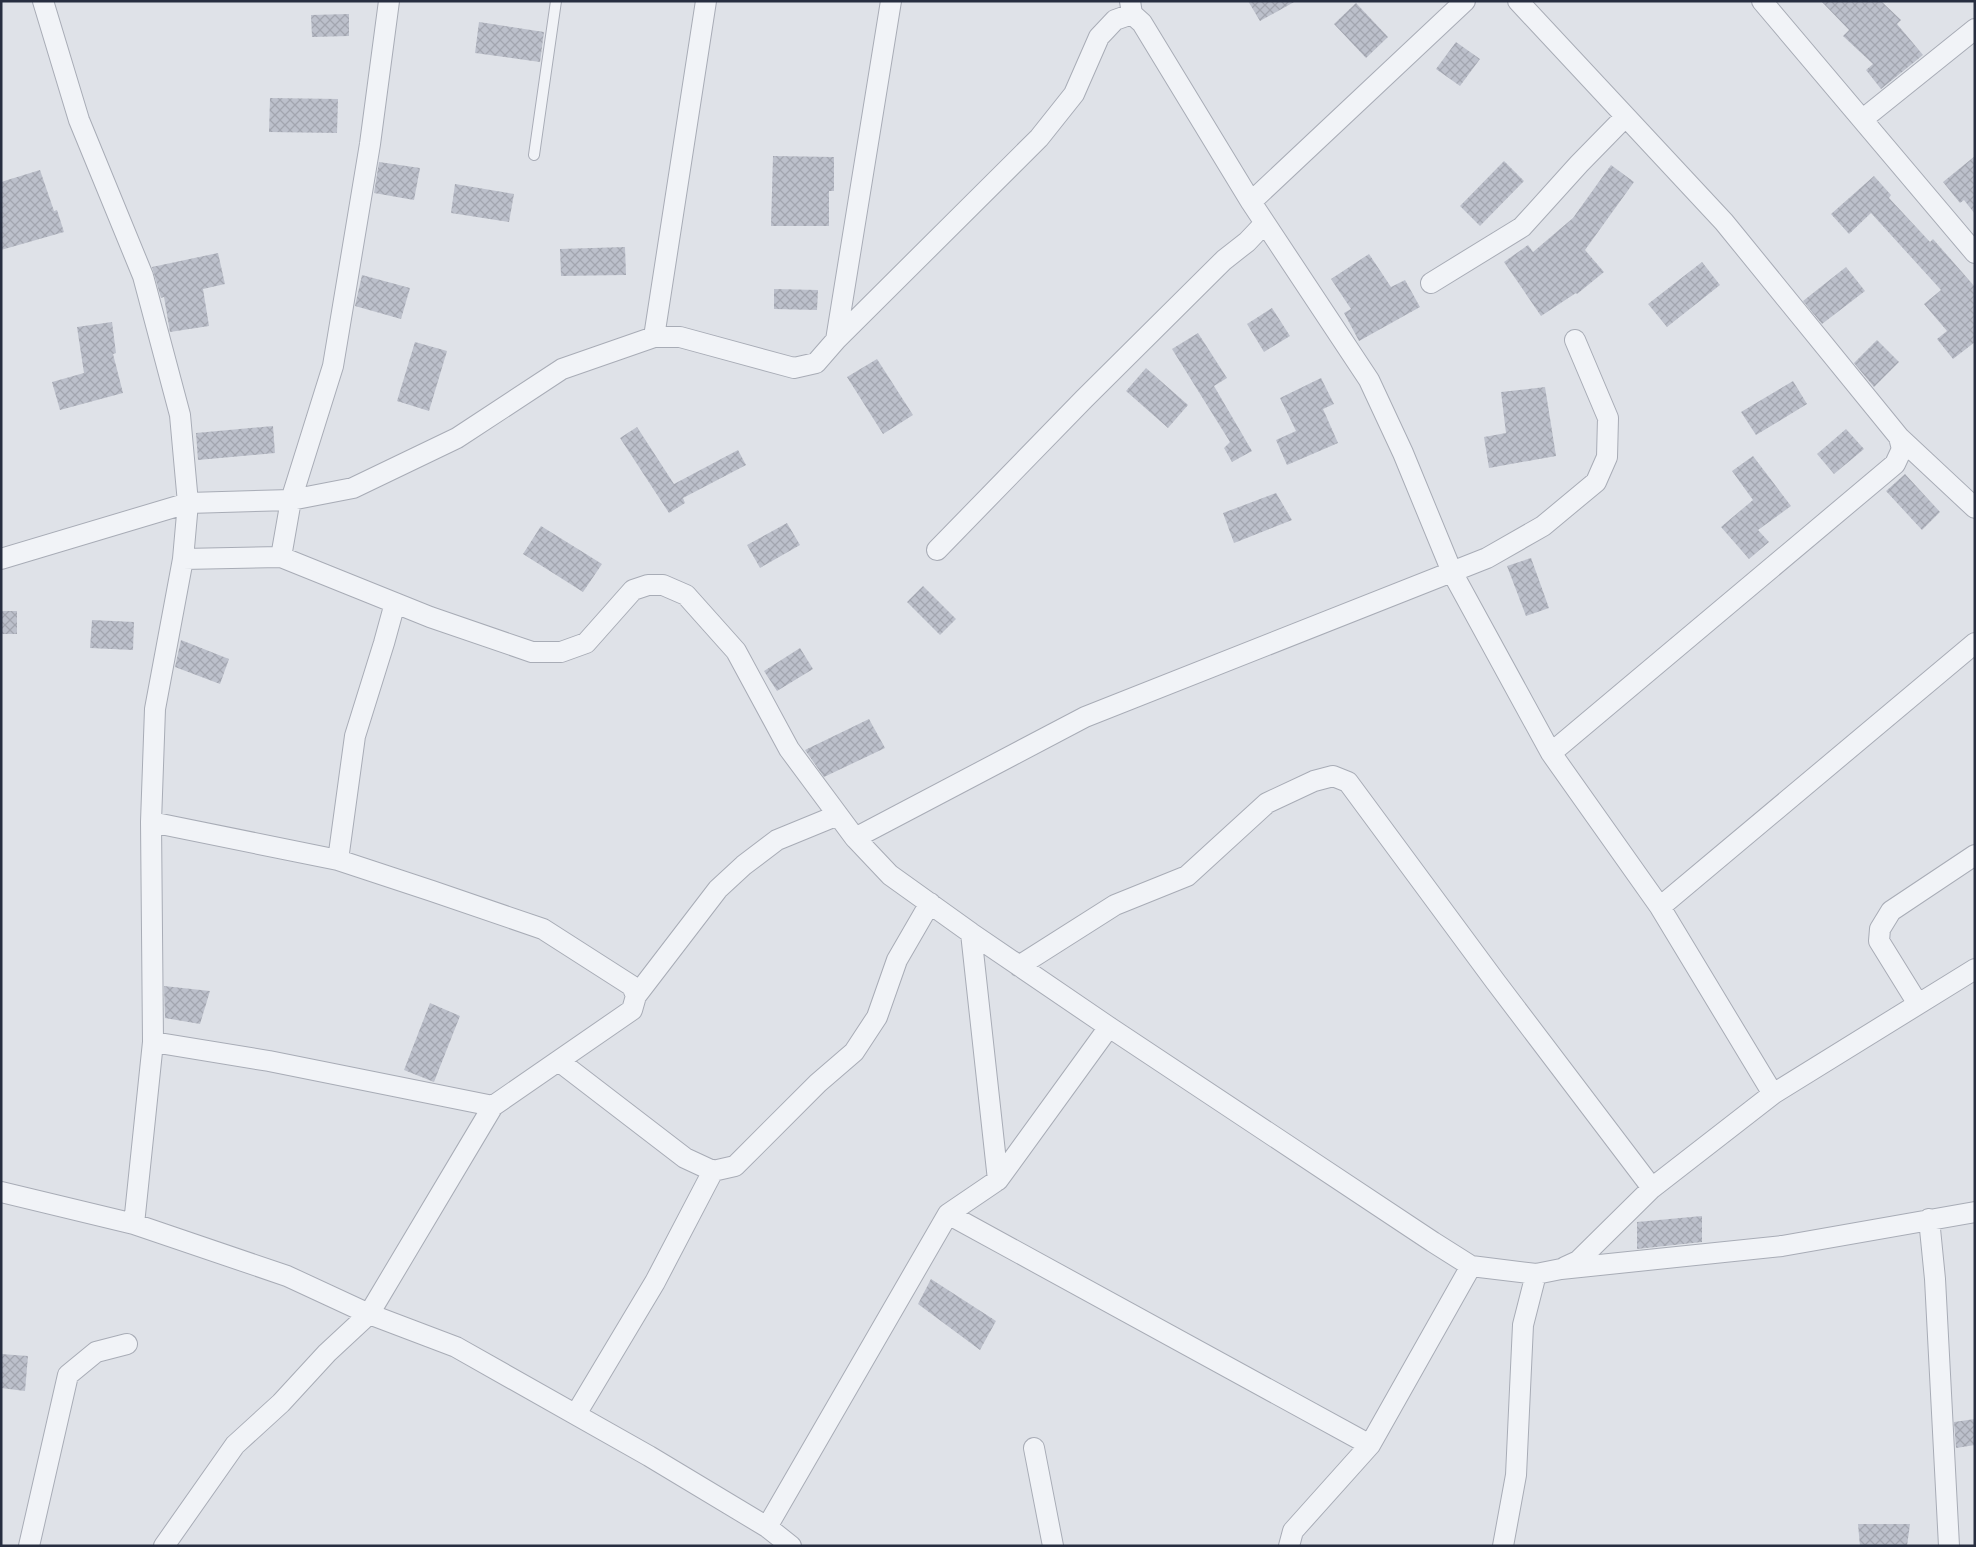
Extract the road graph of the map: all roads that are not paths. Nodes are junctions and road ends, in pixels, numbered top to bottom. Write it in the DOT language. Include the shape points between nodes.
graph roads {
  1 [pos="43,1"];
  2 [pos="388,1"];
  3 [pos="556,1"];
  4 [pos="706,1"];
  5 [pos="891,1"];
  6 [pos="1465,1"];
  7 [pos="1518,1"];
  8 [pos="1762,1"];
  9 [pos="1131,8"];
  10 [pos="1975,29"];
  11 [pos="1625,117"];
  12 [pos="1862,119"];
  13 [pos="534,154"];
  14 [pos="1251,202"];
  15 [pos="1265,223"];
  16 [pos="1974,249"];
  17 [pos="1431,282"];
  18 [pos="654,337"];
  19 [pos="836,340"];
  20 [pos="1574,340"];
  21 [pos="1899,437"];
  22 [pos="291,500"];
  23 [pos="188,503"];
  24 [pos="1975,508"];
  25 [pos="937,550"];
  26 [pos="281,557"];
  27 [pos="1,559"];
  28 [pos="183,560"];
  29 [pos="1452,572"];
  30 [pos="395,603"];
  31 [pos="1975,643"];
  32 [pos="1551,753"];
  33 [pos="838,815"];
  34 [pos="151,822"];
  35 [pos="855,838"];
  36 [pos="1975,856"];
  37 [pos="338,860"];
  38 [pos="930,903"];
  39 [pos="1660,907"];
  40 [pos="971,933"];
  41 [pos="1019,966"];
  42 [pos="1975,969"];
  43 [pos="636,996"];
  44 [pos="1918,1004"];
  45 [pos="1109,1027"];
  46 [pos="152,1042"];
  47 [pos="560,1062"];
  48 [pos="1773,1094"];
  49 [pos="494,1106"];
  50 [pos="713,1171"];
  51 [pos="998,1180"];
  52 [pos="1652,1188"];
  53 [pos="1,1192"];
  54 [pos="1975,1212"];
  55 [pos="948,1214"];
  56 [pos="1928,1219"];
  57 [pos="134,1224"];
  58 [pos="1471,1266"];
  59 [pos="1561,1269"];
  60 [pos="1536,1274"];
  61 [pos="369,1314"];
  62 [pos="127,1344"];
  63 [pos="576,1414"];
  64 [pos="1370,1445"];
  65 [pos="1034,1448"];
  66 [pos="767,1527"];
  67 [pos="29,1546"];
  68 [pos="164,1546"];
  69 [pos="791,1546"];
  70 [pos="1054,1546"];
  71 [pos="1289,1546"];
  72 [pos="1503,1546"];
  73 [pos="1949,1546"];
  1 -- 23 [label="street" via="79,120 143,276 180,415"];
  2 -- 22 [label="street" via="370,144 333,366"];
  3 -- 13 [label="lane"];
  4 -- 18 [label="street"];
  5 -- 19 [label="street"];
  6 -- 14 [label="street"];
  7 -- 11 [label="street"];
  8 -- 12 [label="street"];
  9 -- 14 [label="street"];
  9 -- 19 [label="street" via="1099,36 1074,94 1039,138"];
  10 -- 12 [label="street"];
  11 -- 17 [label="street" via="1522,227"];
  11 -- 21 [label="street" via="1724,222"];
  12 -- 16 [label="street"];
  14 -- 15 [label="street"];
  15 -- 25 [label="street" via="1084,399"];
  15 -- 29 [label="street" via="1369,380"];
  18 -- 19 [label="street" via="680,337 794,368 816,363"];
  18 -- 22 [label="street" via="562,369 457,438 353,488"];
  20 -- 29 [label="street" via="1608,418 1607,457 1596,482 1543,526 1487,558"];
  21 -- 24 [label="street"];
  21 -- 32 [label="street" via="1902,449 1895,464"];
  22 -- 23 [label="street"];
  22 -- 26 [label="street"];
  23 -- 27 [label="street"];
  23 -- 28 [label="street"];
  26 -- 28 [label="street"];
  26 -- 30 [label="street"];
  28 -- 34 [label="street" via="155,709"];
  29 -- 32 [label="street"];
  29 -- 35 [label="street" via="1086,716"];
  30 -- 33 [label="street" via="532,652 561,652 586,643 633,590 663,585 686,596 736,651 789,749"];
  30 -- 37 [label="street" via="355,736"];
  31 -- 39 [label="street"];
  32 -- 39 [label="street"];
  33 -- 35 [label="street"];
  33 -- 43 [label="street" via="777,840 744,864 718,889"];
  34 -- 37 [label="street"];
  34 -- 46 [label="street"];
  35 -- 38 [label="street" via="890,874"];
  36 -- 44 [label="street" via="1891,911 1880,929 1879,941"];
  37 -- 43 [label="street" via="542,929 632,986"];
  38 -- 40 [label="street"];
  38 -- 50 [label="street" via="896,960 877,1017 854,1052 818,1083 735,1166"];
  39 -- 48 [label="street"];
  40 -- 41 [label="street"];
  40 -- 51 [label="street"];
  41 -- 45 [label="street"];
  41 -- 52 [label="street" via="1114,905 1187,876 1267,803 1314,781 1333,776 1348,782"];
  42 -- 44 [label="street"];
  43 -- 47 [label="street" via="632,1010"];
  44 -- 48 [label="street"];
  45 -- 51 [label="street"];
  45 -- 58 [label="street"];
  46 -- 49 [label="street" via="269,1061"];
  46 -- 57 [label="street"];
  47 -- 49 [label="street"];
  47 -- 50 [label="street" via="684,1158"];
  48 -- 52 [label="street"];
  49 -- 61 [label="street"];
  50 -- 63 [label="street" via="655,1282"];
  51 -- 55 [label="street"];
  52 -- 59 [label="street" via="1578,1261"];
  53 -- 57 [label="street"];
  54 -- 56 [label="street"];
  55 -- 64 [label="street"];
  55 -- 66 [label="street"];
  56 -- 59 [label="street" via="1782,1246"];
  56 -- 73 [label="street" via="1935,1279"];
  57 -- 61 [label="street" via="287,1276"];
  58 -- 60 [label="street"];
  58 -- 64 [label="street"];
  59 -- 60 [label="street"];
  60 -- 72 [label="street" via="1523,1325 1516,1467"];
  61 -- 63 [label="street" via="456,1347"];
  61 -- 68 [label="street" via="235,1445"];
  62 -- 67 [label="street" via="96,1352 68,1375"];
  63 -- 66 [label="street"];
  64 -- 71 [label="street" via="1293,1531"];
  65 -- 70 [label="street"];
  66 -- 69 [label="street"];
}
